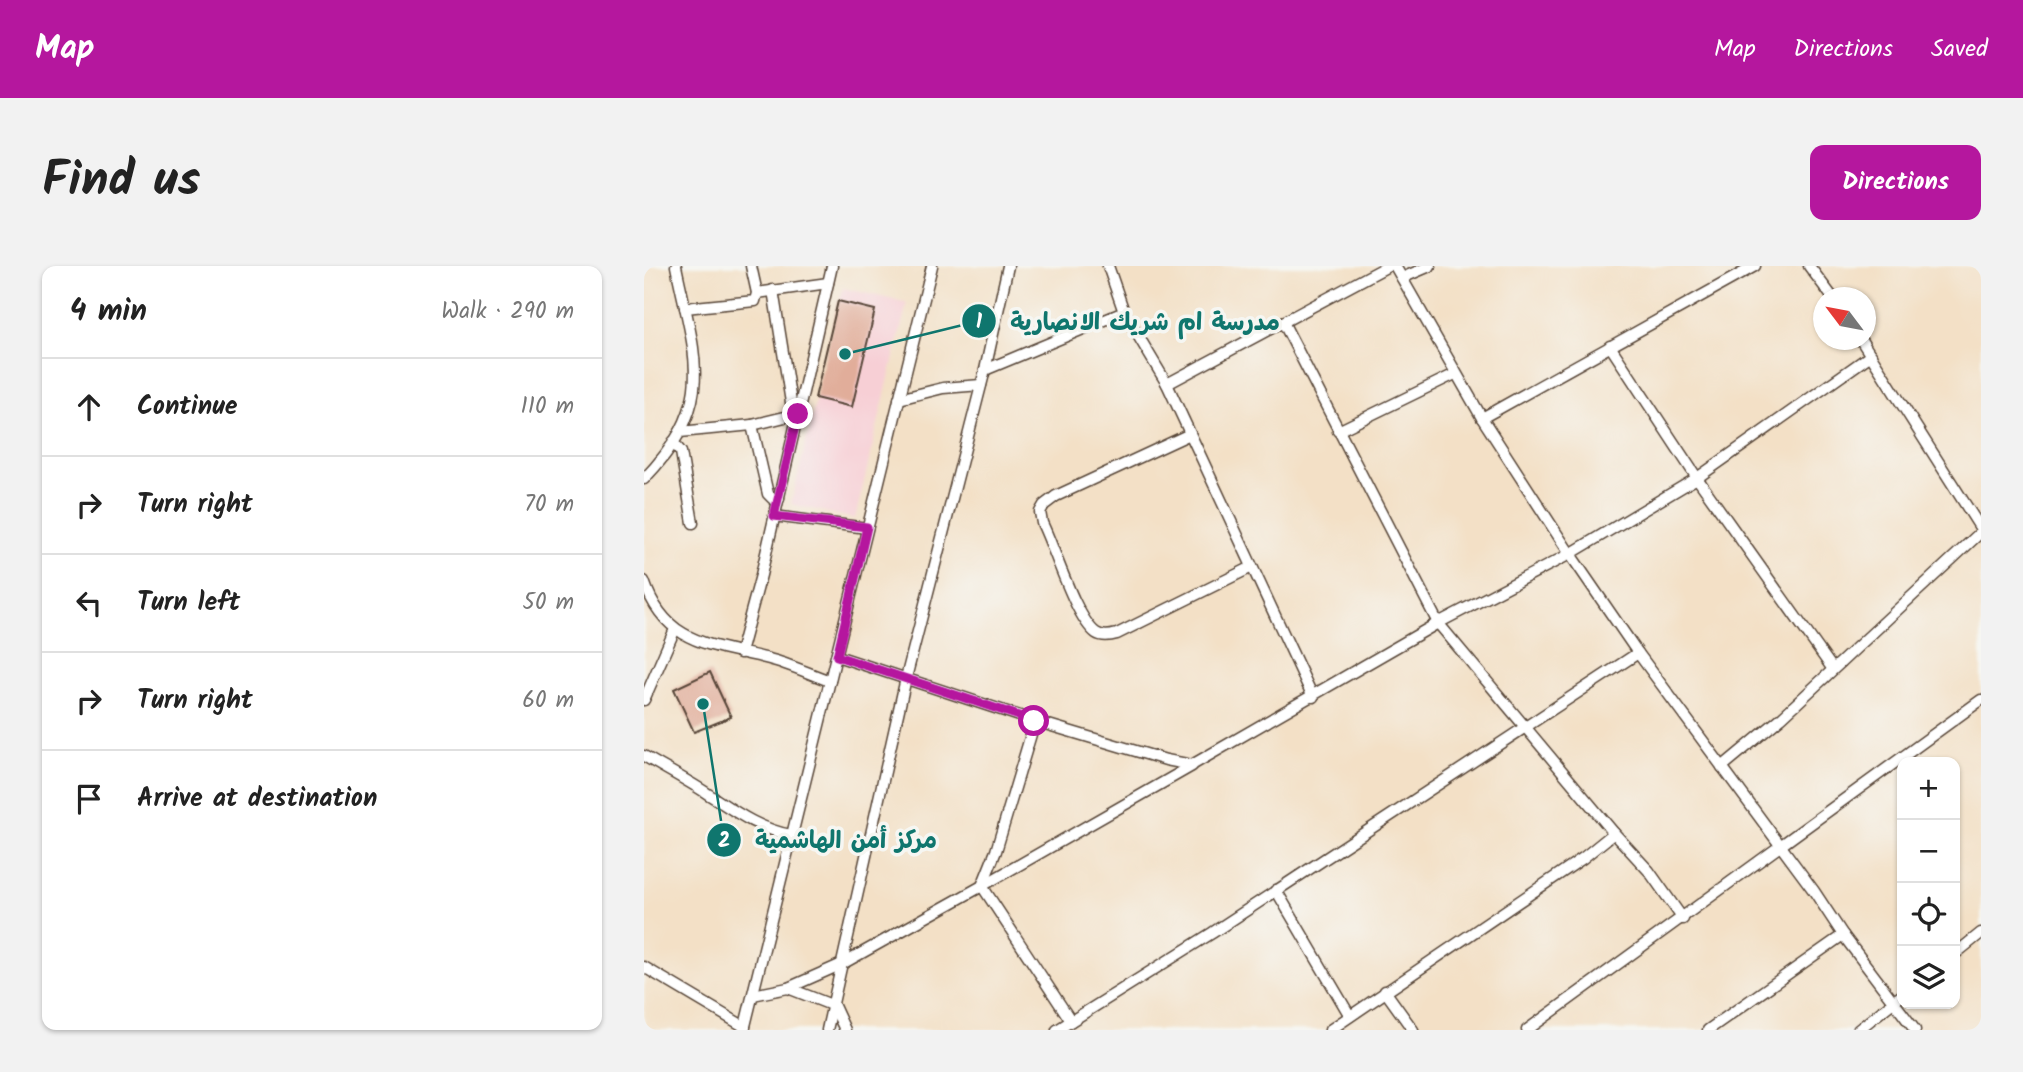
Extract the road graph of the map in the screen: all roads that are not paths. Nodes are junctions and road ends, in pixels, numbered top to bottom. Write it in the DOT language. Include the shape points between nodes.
graph roads {
  1 [pos="676,266"];
  2 [pos="751,266"];
  3 [pos="832,266"];
  4 [pos="932,266"];
  5 [pos="1008,266"];
  6 [pos="1108,266"];
  7 [pos="1388,266"];
  8 [pos="1395,266"];
  9 [pos="1430,266"];
  10 [pos="1755,266"];
  11 [pos="1809,266"];
  12 [pos="1402,278"];
  13 [pos="828,283"];
  14 [pos="1825,287"];
  15 [pos="773,290"];
  16 [pos="757,293"];
  17 [pos="685,308"];
  18 [pos="1124,312"];
  19 [pos="1283,322"];
  20 [pos="1610,346"];
  21 [pos="1868,350"];
  22 [pos="1871,355"];
  23 [pos="985,370"];
  24 [pos="1455,374"];
  25 [pos="1167,384"];
  26 [pos="981,385"];
  27 [pos="899,399"];
  28 [pos="795,415"];
  29 [pos="1482,418"];
  30 [pos="752,425"];
  31 [pos="1338,430"];
  32 [pos="680,432"];
  33 [pos="1190,434"];
  34 [pos="673,442"];
  35 [pos="1697,478"];
  36 [pos="644,479"];
  37 [pos="779,499"];
  38 [pos="774,516"];
  39 [pos="693,523"];
  40 [pos="867,527"];
  41 [pos="1981,531"];
  42 [pos="1570,554"];
  43 [pos="1252,567"];
  44 [pos="644,581"];
  45 [pos="1438,623"];
  46 [pos="675,629"];
  47 [pos="740,653"];
  48 [pos="1638,653"];
  49 [pos="837,656"];
  50 [pos="1832,668"];
  51 [pos="906,678"];
  52 [pos="830,681"];
  53 [pos="1313,697"];
  54 [pos="644,700"];
  55 [pos="1981,700"];
  56 [pos="1034,721"];
  57 [pos="1526,727"];
  58 [pos="645,759"];
  59 [pos="1192,765"];
  60 [pos="1722,767"];
  61 [pos="1614,833"];
  62 [pos="791,835"];
  63 [pos="1780,845"];
  64 [pos="982,886"];
  65 [pos="1276,890"];
  66 [pos="1683,919"];
  67 [pos="1981,933"];
  68 [pos="1843,935"];
  69 [pos="1960,950"];
  70 [pos="842,964"];
  71 [pos="644,967"];
  72 [pos="788,988"];
  73 [pos="1385,991"];
  74 [pos="752,995"];
  75 [pos="1897,997"];
  76 [pos="1897,999"];
  77 [pos="834,1006"];
  78 [pos="1904,1009"];
  79 [pos="1350,1016"];
  80 [pos="1071,1021"];
  81 [pos="744,1028"];
  82 [pos="827,1030"];
  83 [pos="845,1030"];
  84 [pos="1057,1030"];
  85 [pos="1330,1030"];
  86 [pos="1413,1030"];
  87 [pos="1527,1030"];
  88 [pos="1708,1030"];
  89 [pos="1858,1030"];
  90 [pos="1915,1030"];
  1 -- 17 [label="street"];
  2 -- 16 [label="street"];
  3 -- 13 [label="street"];
  4 -- 27 [label="street"];
  5 -- 23 [label="street"];
  6 -- 18 [label="street"];
  7 -- 19 [label="street"];
  8 -- 12 [label="street"];
  9 -- 12 [label="street"];
  10 -- 20 [label="street"];
  11 -- 14 [label="street"];
  12 -- 24 [label="street"];
  13 -- 15 [label="street"];
  13 -- 28 [label="street"];
  15 -- 16 [label="street"];
  15 -- 28 [label="street"];
  16 -- 17 [label="street" via="755,301"];
  17 -- 32 [label="street" via="696,384"];
  18 -- 23 [label="street"];
  18 -- 25 [label="street"];
  19 -- 25 [label="street"];
  19 -- 31 [label="street"];
  20 -- 29 [label="street"];
  20 -- 35 [label="street"];
  21 -- 22 [label="street"];
  22 -- 35 [label="street"];
  22 -- 41 [label="street"];
  23 -- 26 [label="street"];
  24 -- 29 [label="street"];
  24 -- 31 [label="street"];
  25 -- 33 [label="street"];
  26 -- 27 [label="street"];
  26 -- 51 [label="street"];
  27 -- 40 [label="street"];
  28 -- 30 [label="street"];
  28 -- 37 [label="street"];
  29 -- 42 [label="street"];
  30 -- 32 [label="street"];
  30 -- 37 [label="street" via="768,494"];
  31 -- 45 [label="street"];
  32 -- 34 [label="street"];
  33 -- 43 [label="street"];
  33 -- 43 [label="street" via="1044,505 1042,523 1082,617 1097,634 1117,634"];
  34 -- 36 [label="street"];
  34 -- 39 [label="street" via="681,452"];
  35 -- 42 [label="street"];
  35 -- 50 [label="street"];
  37 -- 38 [label="street"];
  38 -- 40 [label="street"];
  38 -- 47 [label="street"];
  40 -- 49 [label="street"];
  41 -- 50 [label="street"];
  42 -- 45 [label="street"];
  42 -- 48 [label="street"];
  43 -- 53 [label="street"];
  44 -- 46 [label="street" via="658,613"];
  45 -- 53 [label="street"];
  45 -- 57 [label="street"];
  46 -- 47 [label="street" via="703,644"];
  46 -- 54 [label="street"];
  47 -- 52 [label="street"];
  48 -- 57 [label="street"];
  48 -- 60 [label="street"];
  49 -- 51 [label="street"];
  49 -- 52 [label="street"];
  50 -- 60 [label="street"];
  51 -- 56 [label="street"];
  51 -- 70 [label="street"];
  52 -- 62 [label="street"];
  53 -- 59 [label="street"];
  55 -- 63 [label="street"];
  56 -- 59 [label="street"];
  56 -- 64 [label="street"];
  57 -- 61 [label="street"];
  57 -- 65 [label="street"];
  58 -- 62 [label="street" via="732,812 773,832"];
  59 -- 64 [label="street"];
  60 -- 63 [label="street"];
  61 -- 66 [label="street" via="1649,871"];
  61 -- 73 [label="street"];
  62 -- 74 [label="street"];
  63 -- 66 [label="street"];
  63 -- 68 [label="street"];
  64 -- 70 [label="street"];
  64 -- 80 [label="street"];
  65 -- 79 [label="street"];
  65 -- 80 [label="street"];
  66 -- 87 [label="street"];
  67 -- 69 [label="street"];
  68 -- 75 [label="street"];
  68 -- 88 [label="street"];
  70 -- 72 [label="street"];
  70 -- 77 [label="street"];
  71 -- 81 [label="street"];
  72 -- 74 [label="street"];
  72 -- 77 [label="street"];
  73 -- 79 [label="street"];
  73 -- 86 [label="street"];
  74 -- 81 [label="street"];
  76 -- 89 [label="street"];
  77 -- 82 [label="street"];
  77 -- 83 [label="street"];
  78 -- 90 [label="street"];
  79 -- 85 [label="street"];
  80 -- 84 [label="street"];
}
